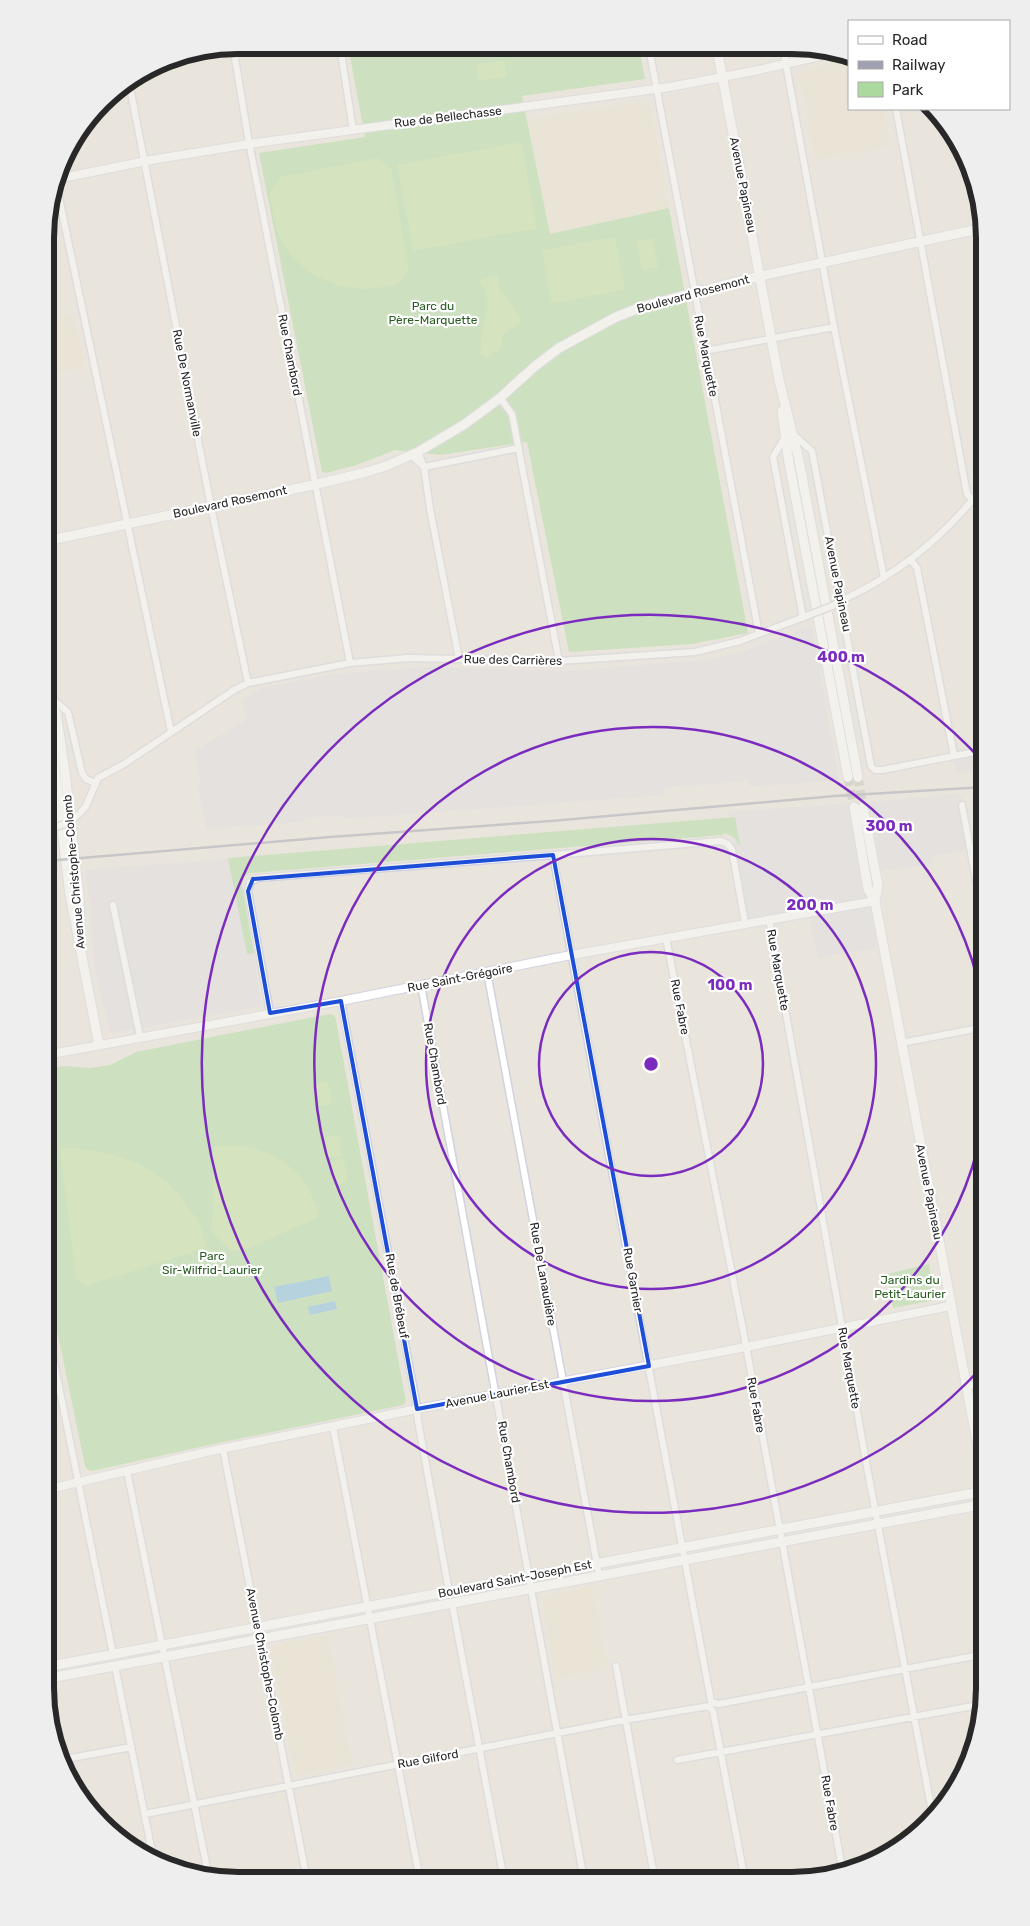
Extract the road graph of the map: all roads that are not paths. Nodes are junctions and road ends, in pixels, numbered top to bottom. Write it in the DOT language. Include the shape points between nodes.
graph roads {
  1 [pos="234,54"];
  2 [pos="341,54"];
  3 [pos="650,54"];
  4 [pos="718,54"];
  5 [pos="784,54"];
  6 [pos="821,56"];
  7 [pos="786,64"];
  8 [pos="722,78"];
  9 [pos="130,89"];
  10 [pos="656,90"];
  11 [pos="896,110"];
  12 [pos="353,130"];
  13 [pos="249,144"];
  14 [pos="144,161"];
  15 [pos="65,176"];
  16 [pos="59,196"];
  17 [pos="976,229"];
  18 [pos="920,241"];
  19 [pos="823,263"];
  20 [pos="760,276"];
  21 [pos="694,292"];
  22 [pos="834,327"];
  23 [pos="772,339"];
  24 [pos="705,351"];
  25 [pos="500,398"];
  26 [pos="789,436"];
  27 [pos="520,448"];
  28 [pos="415,454"];
  29 [pos="424,467"];
  30 [pos="315,484"];
  31 [pos="976,496"];
  32 [pos="973,500"];
  33 [pos="976,503"];
  34 [pos="211,506"];
  35 [pos="127,525"];
  36 [pos="54,539"];
  37 [pos="910,559"];
  38 [pos="884,578"];
  39 [pos="841,600"];
  40 [pos="802,618"];
  41 [pos="759,634"];
  42 [pos="459,659"];
  43 [pos="559,661"];
  44 [pos="350,663"];
  45 [pos="248,683"];
  46 [pos="54,701"];
  47 [pos="54,708"];
  48 [pos="171,732"];
  49 [pos="976,752"];
  50 [pos="954,756"];
  51 [pos="853,777"];
  52 [pos="95,783"];
  53 [pos="962,804"];
  54 [pos="859,807"];
  55 [pos="54,828"];
  56 [pos="553,856"];
  57 [pos="976,879"];
  58 [pos="875,901"];
  59 [pos="113,905"];
  60 [pos="768,919"];
  61 [pos="745,924"];
  62 [pos="666,938"];
  63 [pos="573,955"];
  64 [pos="487,972"];
  65 [pos="421,985"];
  66 [pos="341,1001"];
  67 [pos="270,1013"];
  68 [pos="976,1029"];
  69 [pos="140,1037"];
  70 [pos="901,1042"];
  71 [pos="99,1045"];
  72 [pos="54,1053"];
  73 [pos="950,1306"];
  74 [pos="842,1328"];
  75 [pos="746,1347"];
  76 [pos="54,1361"];
  77 [pos="649,1366"];
  78 [pos="562,1381"];
  79 [pos="976,1384"];
  80 [pos="965,1386"];
  81 [pos="496,1394"];
  82 [pos="417,1409"];
  83 [pos="333,1427"];
  84 [pos="976,1440"];
  85 [pos="223,1449"];
  86 [pos="127,1471"];
  87 [pos="79,1482"];
  88 [pos="54,1488"];
  89 [pos="976,1493"];
  90 [pos="976,1506"];
  91 [pos="876,1512"];
  92 [pos="878,1524"];
  93 [pos="779,1530"];
  94 [pos="782,1542"];
  95 [pos="683,1547"];
  96 [pos="685,1559"];
  97 [pos="596,1564"];
  98 [pos="529,1576"];
  99 [pos="599,1576"];
  100 [pos="531,1587"];
  101 [pos="449,1591"];
  102 [pos="452,1603"];
  103 [pos="368,1606"];
  104 [pos="370,1618"];
  105 [pos="258,1626"];
  106 [pos="259,1639"];
  107 [pos="162,1644"];
  108 [pos="113,1654"];
  109 [pos="976,1656"];
  110 [pos="164,1657"];
  111 [pos="54,1665"];
  112 [pos="115,1666"];
  113 [pos="616,1666"];
  114 [pos="905,1669"];
  115 [pos="54,1677"];
  116 [pos="809,1688"];
  117 [pos="712,1705"];
  118 [pos="976,1706"];
  119 [pos="914,1717"];
  120 [pos="626,1721"];
  121 [pos="557,1734"];
  122 [pos="818,1735"];
  123 [pos="131,1747"];
  124 [pos="479,1750"];
  125 [pos="721,1752"];
  126 [pos="68,1758"];
  127 [pos="678,1760"];
  128 [pos="398,1764"];
  129 [pos="288,1786"];
  130 [pos="194,1804"];
  131 [pos="931,1808"];
  132 [pos="145,1814"];
  133 [pos="152,1851"];
  134 [pos="842,1865"];
  135 [pos="207,1870"];
  136 [pos="305,1872"];
  137 [pos="418,1872"];
  138 [pos="502,1872"];
  139 [pos="583,1872"];
  140 [pos="653,1872"];
  141 [pos="743,1872"];
  1 -- 13 [label="street, Rue Chambord"];
  2 -- 12 [label="street"];
  3 -- 10 [label="street, Rue Marquette"];
  4 -- 8 [label="main road, Avenue Papineau"];
  5 -- 7 [label="street"];
  6 -- 7 [label="street, Rue de Bellechasse"];
  7 -- 8 [label="street, Rue de Bellechasse"];
  7 -- 19 [label="street"];
  8 -- 10 [label="street, Rue de Bellechasse"];
  8 -- 20 [label="main road, Avenue Papineau"];
  9 -- 14 [label="street, Rue De Normanville"];
  10 -- 12 [label="street, Rue de Bellechasse"];
  10 -- 21 [label="street, Rue Marquette"];
  11 -- 18 [label="street"];
  12 -- 13 [label="street, Rue de Bellechasse"];
  13 -- 14 [label="street, Rue de Bellechasse"];
  13 -- 30 [label="street, Rue Chambord"];
  14 -- 15 [label="street, Rue de Bellechasse"];
  14 -- 34 [label="street, Rue De Normanville"];
  16 -- 35 [label="street"];
  17 -- 18 [label="main road, Boulevard Rosemont"];
  18 -- 19 [label="main road, Boulevard Rosemont"];
  18 -- 32 [label="street" via="967,494"];
  19 -- 20 [label="main road, Boulevard Rosemont"];
  19 -- 22 [label="street"];
  20 -- 21 [label="main road, Boulevard Rosemont"];
  20 -- 23 [label="main road, Avenue Papineau"];
  21 -- 24 [label="street, Rue Marquette"];
  21 -- 25 [label="main road, Boulevard Rosemont" via="647,305 592,329 559,348"];
  22 -- 23 [label="street"];
  22 -- 38 [label="street"];
  23 -- 24 [label="street"];
  23 -- 26 [label="main road, Avenue Papineau"];
  24 -- 41 [label="street, Rue Marquette"];
  25 -- 27 [label="street" via="512,414"];
  25 -- 28 [label="main road, Boulevard Rosemont"];
  26 -- 39 [label="street, Avenue Papineau" via="812,451"];
  26 -- 40 [label="street" via="773,457"];
  26 -- 51 [label="main road, Avenue Papineau"];
  27 -- 29 [label="street"];
  27 -- 43 [label="street"];
  28 -- 29 [label="street"];
  28 -- 30 [label="main road, Boulevard Rosemont" via="362,473"];
  29 -- 42 [label="street"];
  30 -- 34 [label="main road, Boulevard Rosemont"];
  30 -- 44 [label="street, Rue Chambord"];
  31 -- 32 [label="street, Rue des Carrières"];
  32 -- 33 [label="street"];
  32 -- 37 [label="street, Rue des Carrières" via="944,532"];
  34 -- 35 [label="main road, Boulevard Rosemont"];
  34 -- 45 [label="street, Rue De Normanville"];
  35 -- 36 [label="main road, Boulevard Rosemont"];
  35 -- 48 [label="street"];
  37 -- 38 [label="street, Rue des Carrières"];
  37 -- 50 [label="street" via="917,568"];
  38 -- 39 [label="street, Rue des Carrières"];
  39 -- 40 [label="street, Rue des Carrières, bridge"];
  39 -- 50 [label="street, Avenue Papineau" via="871,766 875,770"];
  40 -- 41 [label="street, Rue des Carrières"];
  41 -- 43 [label="street, Rue des Carrières" via="695,652"];
  42 -- 43 [label="street, Rue des Carrières"];
  42 -- 44 [label="street, Rue des Carrières" via="408,658"];
  44 -- 45 [label="street, Rue des Carrières"];
  45 -- 48 [label="street, Rue des Carrières"];
  46 -- 52 [label="street" via="68,712 82,773"];
  47 -- 71 [label="main road, Avenue Christophe-Colomb" via="70,811 82,959"];
  48 -- 52 [label="street, Rue des Carrières" via="105,773"];
  49 -- 50 [label="street"];
  52 -- 55 [label="street, bridge" via="80,814"];
  53 -- 57 [label="street"];
  54 -- 58 [label="main road, Avenue Papineau" via="878,885"];
  56 -- 61 [label="street" via="721,840 732,850"];
  56 -- 63 [label="street, Rue Garnier"];
  56 -- 67 [label="street" via="258,878 250,882 248,891"];
  58 -- 60 [label="street, Rue Saint-Grégoire"];
  58 -- 70 [label="main road, Avenue Papineau"];
  59 -- 69 [label="street"];
  60 -- 61 [label="street, Rue Saint-Grégoire"];
  60 -- 74 [label="street, Rue Marquette"];
  61 -- 62 [label="street, Rue Saint-Grégoire"];
  62 -- 63 [label="street, Rue Saint-Grégoire"];
  62 -- 75 [label="street, Rue Fabre"];
  63 -- 64 [label="street, Rue Saint-Grégoire"];
  63 -- 77 [label="street, Rue Garnier"];
  64 -- 65 [label="street, Rue Saint-Grégoire"];
  64 -- 78 [label="street, Rue De Lanaudière"];
  65 -- 66 [label="street, Rue Saint-Grégoire"];
  65 -- 81 [label="street, Rue Chambord"];
  66 -- 67 [label="street, Rue Saint-Grégoire"];
  66 -- 82 [label="street, Rue de Brébeuf"];
  67 -- 69 [label="street, Rue Saint-Grégoire"];
  68 -- 70 [label="street"];
  69 -- 71 [label="street, Rue Saint-Grégoire"];
  70 -- 73 [label="main road, Avenue Papineau"];
  71 -- 72 [label="street, Rue Saint-Grégoire"];
  73 -- 74 [label="street, Avenue Laurier Est"];
  73 -- 80 [label="main road, Avenue Papineau"];
  74 -- 75 [label="street, Avenue Laurier Est"];
  74 -- 91 [label="street, Rue Marquette"];
  75 -- 77 [label="street, Avenue Laurier Est"];
  75 -- 93 [label="street, Rue Fabre"];
  76 -- 87 [label="street"];
  77 -- 78 [label="street, Avenue Laurier Est"];
  77 -- 95 [label="street, Rue Garnier"];
  78 -- 81 [label="street, Avenue Laurier Est"];
  78 -- 97 [label="street, Rue De Lanaudière"];
  79 -- 80 [label="street"];
  80 -- 84 [label="main road, Avenue Papineau"];
  81 -- 82 [label="street, Avenue Laurier Est"];
  81 -- 98 [label="street, Rue Chambord"];
  82 -- 83 [label="street, Avenue Laurier Est"];
  82 -- 101 [label="street, Rue de Brébeuf"];
  83 -- 85 [label="street, Avenue Laurier Est"];
  83 -- 103 [label="street"];
  85 -- 86 [label="street, Avenue Laurier Est"];
  85 -- 105 [label="street, Avenue Christophe-Colomb"];
  86 -- 87 [label="street, Avenue Laurier Est"];
  86 -- 107 [label="street"];
  87 -- 88 [label="street, Avenue Laurier Est"];
  87 -- 108 [label="street"];
  89 -- 91 [label="main road, Boulevard Saint-Joseph Est"];
  90 -- 92 [label="main road, Boulevard Saint-Joseph Est"];
  91 -- 92 [label="street, Rue Marquette"];
  91 -- 93 [label="main road, Boulevard Saint-Joseph Est"];
  92 -- 94 [label="main road, Boulevard Saint-Joseph Est"];
  92 -- 114 [label="street, Rue Marquette"];
  93 -- 94 [label="street, Rue Fabre"];
  93 -- 95 [label="main road, Boulevard Saint-Joseph Est"];
  94 -- 96 [label="main road, Boulevard Saint-Joseph Est"];
  94 -- 116 [label="street, Rue Fabre"];
  95 -- 96 [label="street, Rue Garnier"];
  95 -- 97 [label="main road, Boulevard Saint-Joseph Est"];
  96 -- 99 [label="main road, Boulevard Saint-Joseph Est"];
  96 -- 117 [label="street, Rue Garnier"];
  97 -- 98 [label="main road, Boulevard Saint-Joseph Est"];
  97 -- 99 [label="street, Rue De Lanaudière"];
  98 -- 100 [label="street, Rue Chambord"];
  98 -- 101 [label="main road, Boulevard Saint-Joseph Est"];
  99 -- 100 [label="main road, Boulevard Saint-Joseph Est"];
  100 -- 102 [label="main road, Boulevard Saint-Joseph Est"];
  100 -- 121 [label="street, Rue Chambord"];
  101 -- 103 [label="main road, Boulevard Saint-Joseph Est"];
  102 -- 104 [label="main road, Boulevard Saint-Joseph Est"];
  102 -- 124 [label="street"];
  103 -- 104 [label="street"];
  103 -- 105 [label="main road, Boulevard Saint-Joseph Est"];
  104 -- 106 [label="main road, Boulevard Saint-Joseph Est"];
  104 -- 128 [label="street"];
  105 -- 106 [label="street, Avenue Christophe-Colomb"];
  105 -- 107 [label="main road, Boulevard Saint-Joseph Est"];
  106 -- 110 [label="main road, Boulevard Saint-Joseph Est"];
  106 -- 129 [label="street, Avenue Christophe-Colomb"];
  107 -- 108 [label="main road, Boulevard Saint-Joseph Est"];
  107 -- 110 [label="street"];
  108 -- 111 [label="main road, Boulevard Saint-Joseph Est"];
  109 -- 114 [label="street, Rue Gilford"];
  110 -- 112 [label="main road, Boulevard Saint-Joseph Est"];
  110 -- 130 [label="street"];
  112 -- 115 [label="main road, Boulevard Saint-Joseph Est"];
  112 -- 123 [label="street"];
  113 -- 120 [label="street"];
  114 -- 116 [label="street, Rue Gilford"];
  114 -- 119 [label="street, Rue Marquette"];
  116 -- 117 [label="street, Rue Gilford"];
  116 -- 122 [label="street, Rue Fabre"];
  117 -- 120 [label="street, Rue Gilford"];
  117 -- 125 [label="street, Rue Garnier"];
  118 -- 119 [label="street"];
  119 -- 122 [label="street"];
  119 -- 131 [label="street, Rue Marquette"];
  120 -- 121 [label="street, Rue Gilford"];
  120 -- 140 [label="street"];
  121 -- 124 [label="street, Rue Gilford"];
  121 -- 139 [label="street, Rue Chambord"];
  122 -- 125 [label="street"];
  122 -- 134 [label="street, Rue Fabre"];
  123 -- 126 [label="street"];
  123 -- 132 [label="street"];
  124 -- 128 [label="street, Rue Gilford"];
  124 -- 138 [label="street"];
  125 -- 127 [label="street"];
  125 -- 141 [label="street, Rue Garnier"];
  128 -- 129 [label="street, Rue Gilford"];
  128 -- 137 [label="street"];
  129 -- 130 [label="street, Rue Gilford"];
  129 -- 136 [label="street, Avenue Christophe-Colomb"];
  130 -- 132 [label="street, Rue Gilford"];
  130 -- 135 [label="street"];
  132 -- 133 [label="street"];
}
